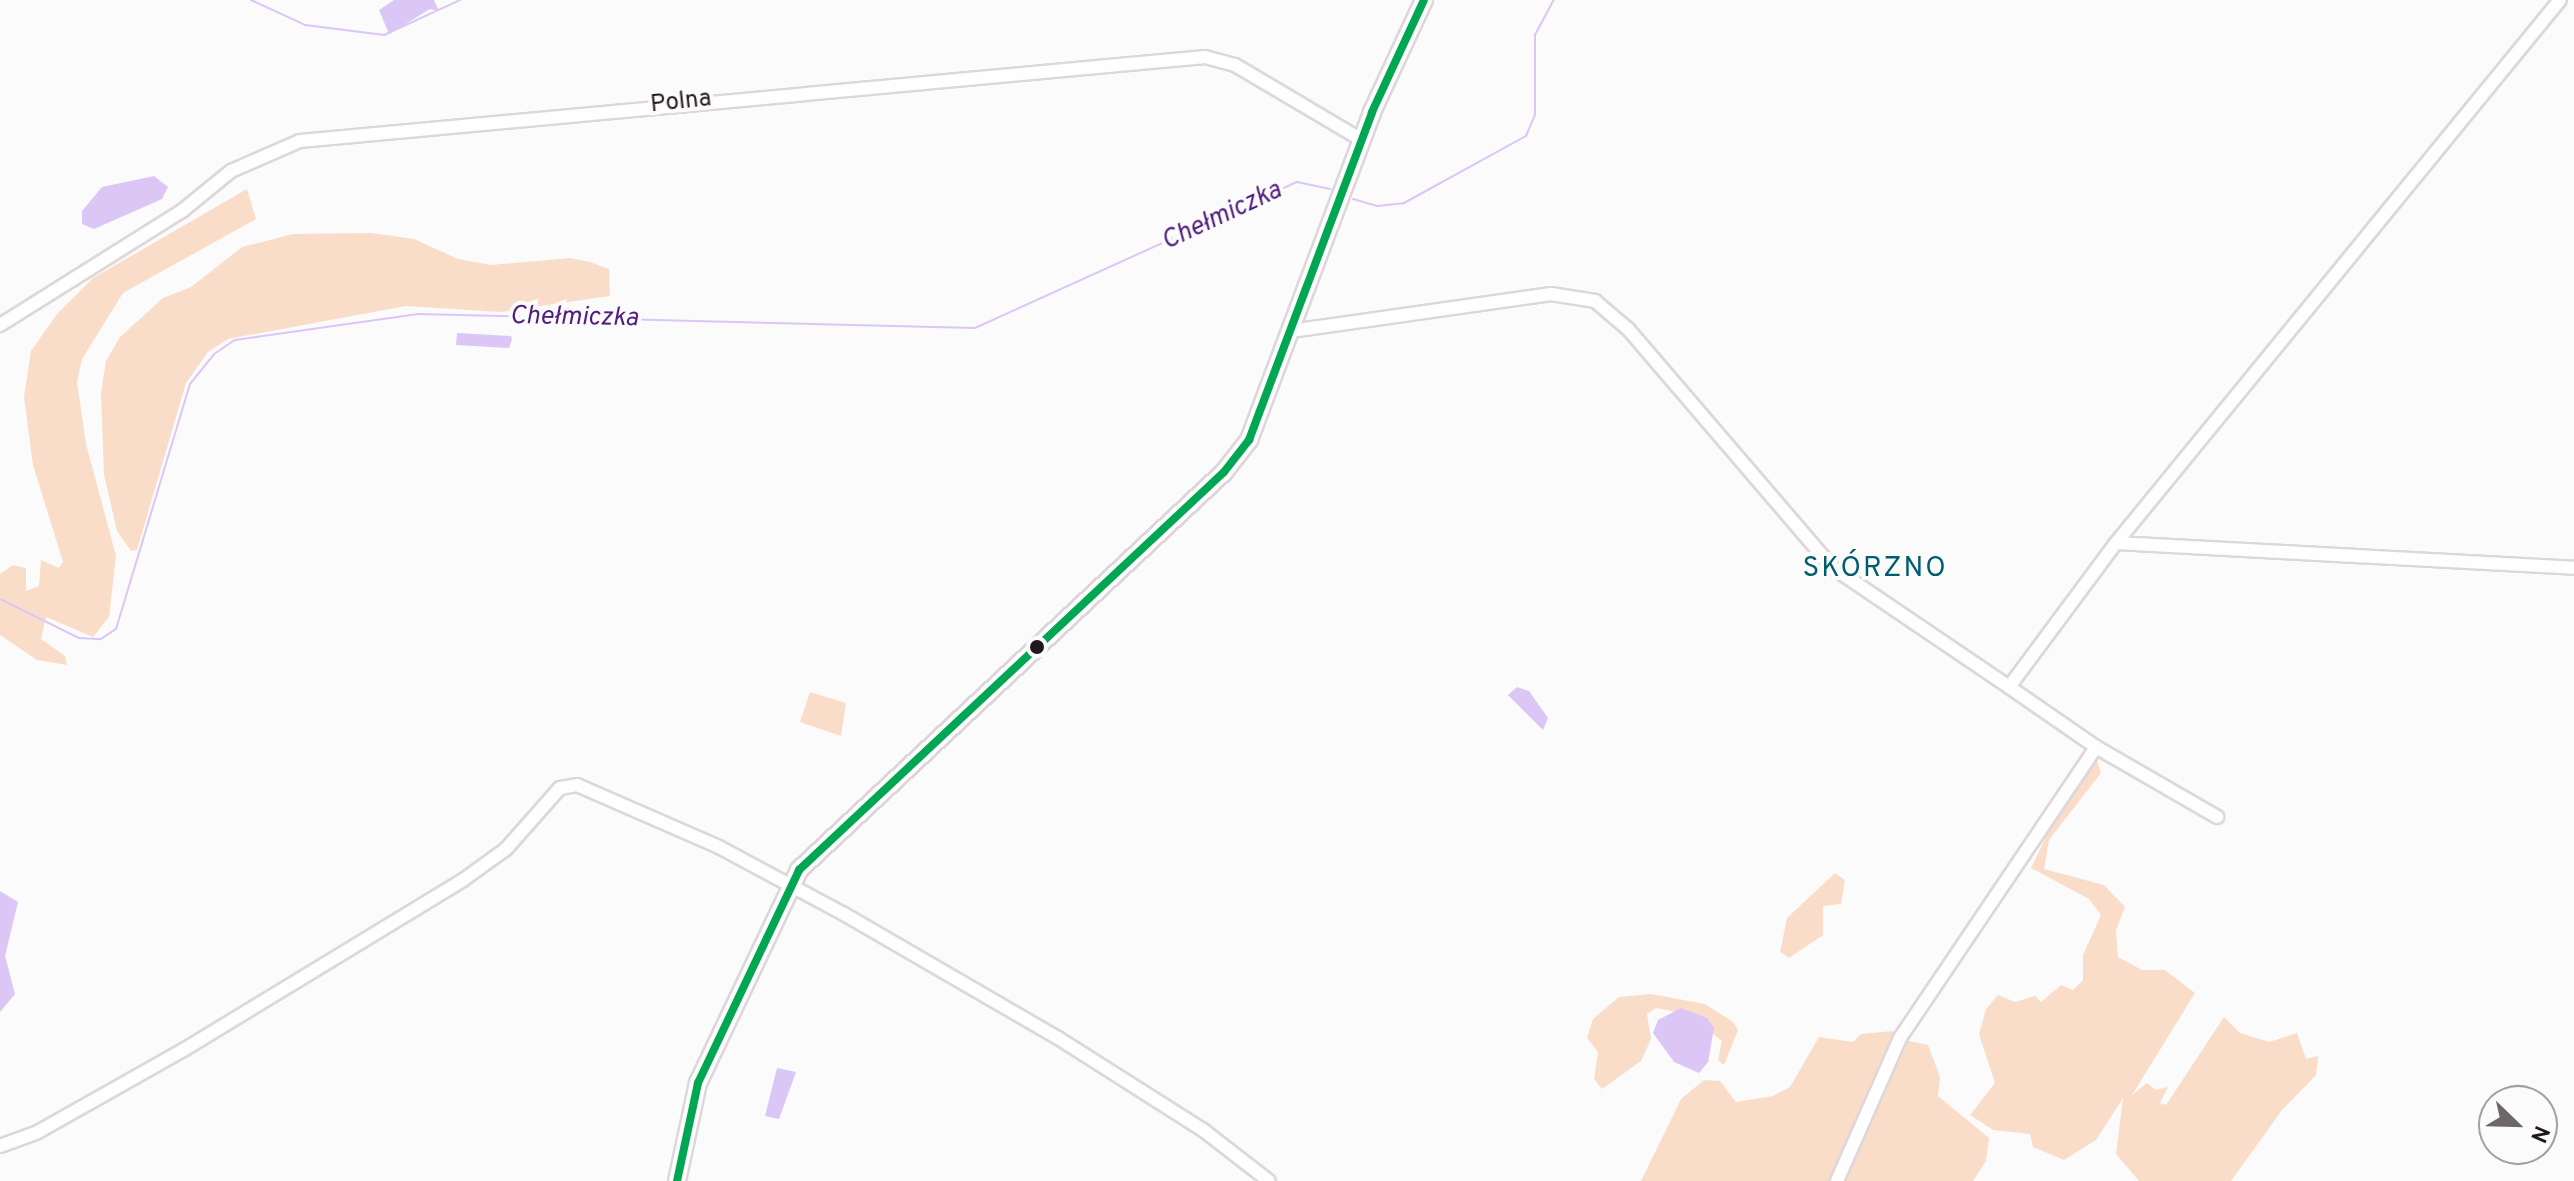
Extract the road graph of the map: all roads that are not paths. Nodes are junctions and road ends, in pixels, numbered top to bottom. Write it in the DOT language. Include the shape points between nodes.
graph roads {
  1 [pos="1424,0"];
  2 [pos="2560,0"];
  3 [pos="1362,140"];
  4 [pos="0,325"];
  5 [pos="1291,331"];
  6 [pos="2116,543"];
  7 [pos="2574,568"];
  8 [pos="2009,687"];
  9 [pos="2096,747"];
  10 [pos="2217,817"];
  11 [pos="789,884"];
  12 [pos="0,1146"];
  13 [pos="677,1181"];
  14 [pos="1269,1181"];
  15 [pos="1837,1181"];
  1 -- 3 [label="main road"];
  2 -- 6 [label="street"];
  3 -- 4 [label="street, Polna" via="1235,65 1205,57 300,141 231,171 188,207"];
  3 -- 5 [label="main road"];
  5 -- 8 [label="street" via="1551,294 1595,301 1628,329 1832,567"];
  5 -- 11 [label="main road" via="1257,426 1224,472 830,837"];
  6 -- 7 [label="street"];
  6 -- 8 [label="street"];
  8 -- 9 [label="street"];
  9 -- 10 [label="street"];
  9 -- 15 [label="street" via="1900,1038"];
  11 -- 12 [label="street" via="600,792 568,785 506,849 463,880 185,1049 36,1133"];
  11 -- 13 [label="main road" via="695,1091"];
  11 -- 14 [label="street" via="1058,1038 1203,1130"];
}
